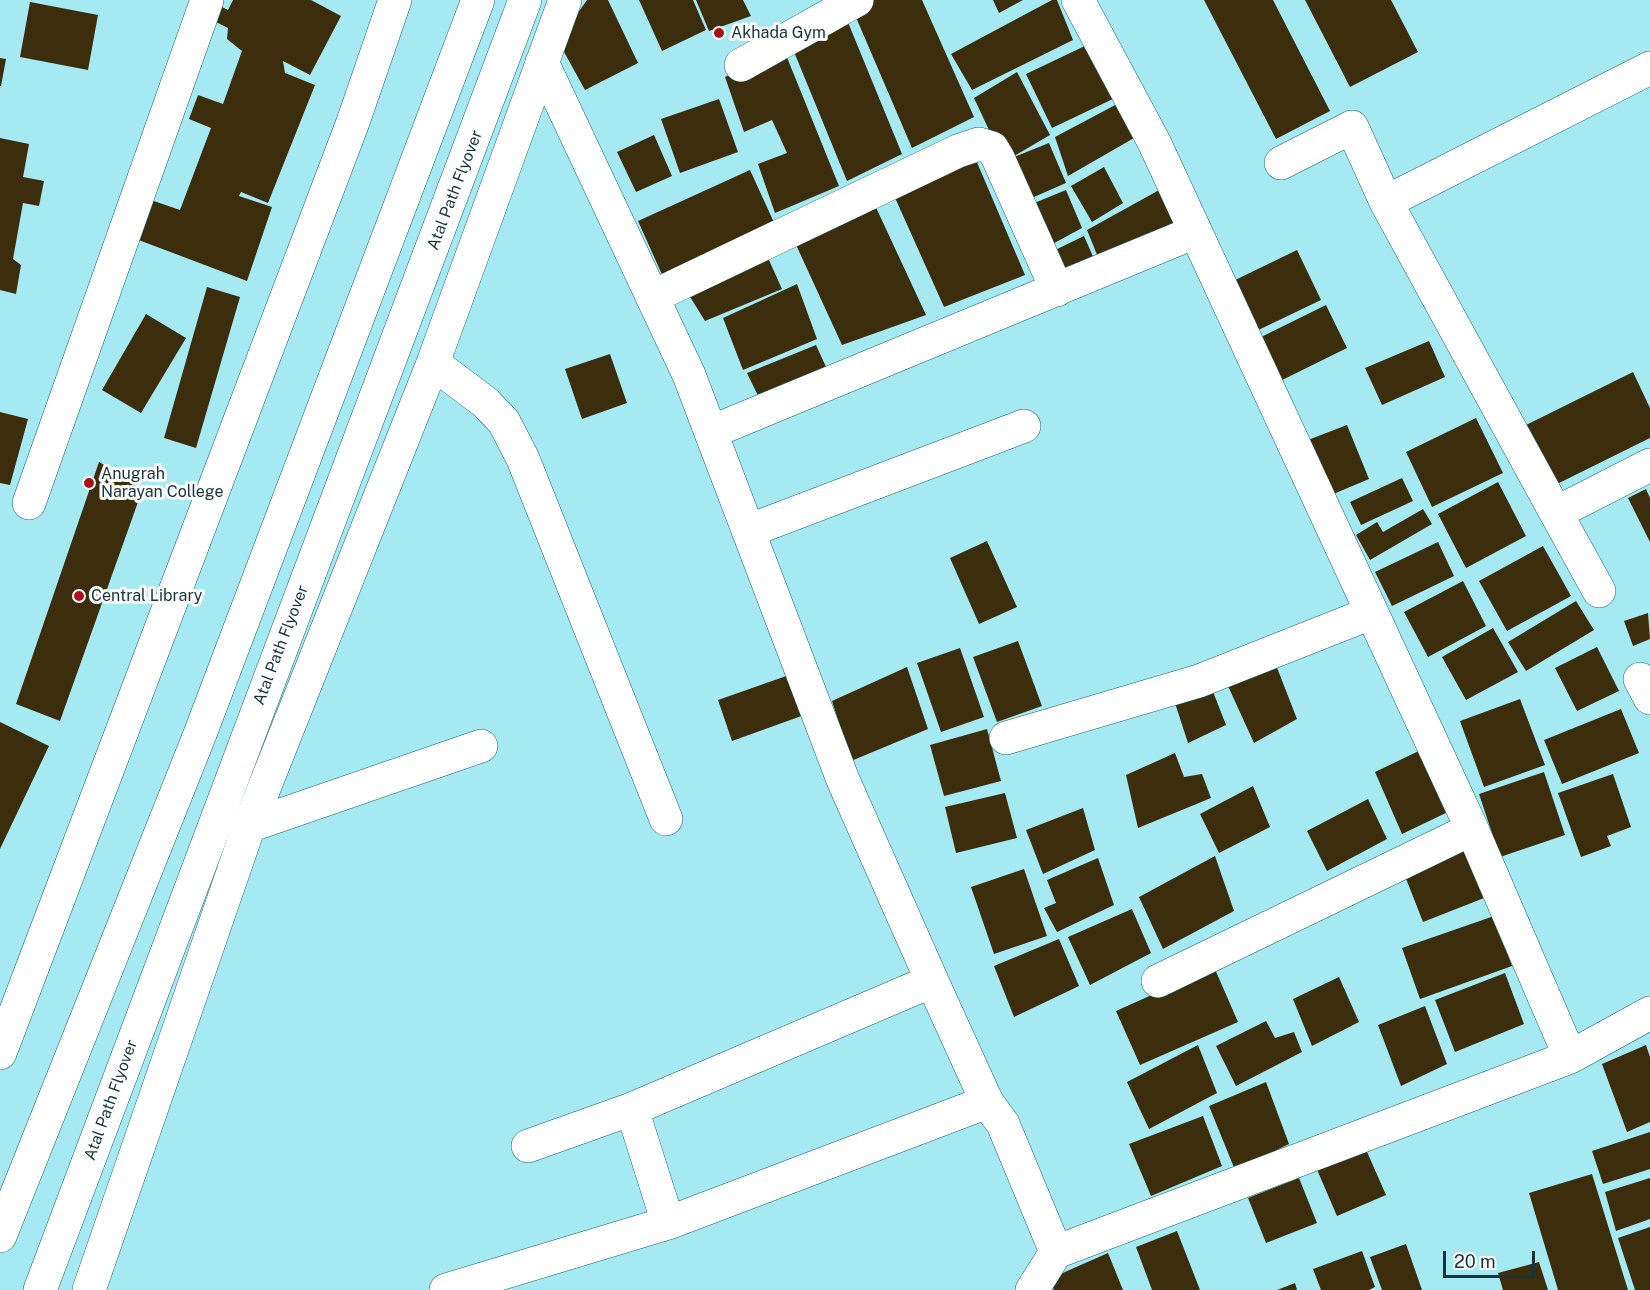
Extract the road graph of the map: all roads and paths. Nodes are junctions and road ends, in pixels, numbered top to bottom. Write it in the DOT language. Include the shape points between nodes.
graph roads {
  1 [pos="207,0"];
  2 [pos="395,0"];
  3 [pos="478,0"];
  4 [pos="525,0"];
  5 [pos="565,0"];
  6 [pos="857,0"];
  7 [pos="1078,0"];
  8 [pos="542,62"];
  9 [pos="741,65"];
  10 [pos="1650,69"];
  11 [pos="1281,163"];
  12 [pos="1386,202"];
  13 [pos="1195,232"];
  14 [pos="1057,290"];
  15 [pos="652,297"];
  16 [pos="433,363"];
  17 [pos="1024,426"];
  18 [pos="711,432"];
  19 [pos="1650,465"];
  20 [pos="29,503"];
  21 [pos="1556,513"];
  22 [pos="748,531"];
  23 [pos="1599,591"];
  24 [pos="1371,613"];
  25 [pos="1006,738"];
  26 [pos="481,746"];
  27 [pos="666,819"];
  28 [pos="249,826"];
  29 [pos="1472,829"];
  30 [pos="932,981"];
  31 [pos="1158,981"];
  32 [pos="1650,1013"];
  33 [pos="0,1053"];
  34 [pos="1570,1057"];
  35 [pos="987,1102"];
  36 [pos="632,1109"];
  37 [pos="528,1146"];
  38 [pos="668,1223"];
  39 [pos="0,1236"];
  40 [pos="1056,1252"];
  41 [pos="40,1290"];
  42 [pos="89,1290"];
  43 [pos="446,1290"];
  44 [pos="1032,1290"];
  1 -- 20 [label="street"];
  2 -- 33 [label="street" via="353,122"];
  3 -- 39 [label="street" via="200,734"];
  4 -- 41 [label="street, Atal Path Flyover"];
  5 -- 8 [label="street"];
  6 -- 9 [label="street"];
  7 -- 13 [label="street" via="1154,142"];
  8 -- 15 [label="street"];
  8 -- 16 [label="street"];
  10 -- 12 [label="street"];
  11 -- 12 [label="street" via="1352,127"];
  12 -- 21 [label="street"];
  13 -- 14 [label="street"];
  13 -- 24 [label="street"];
  14 -- 15 [label="street" via="998,158 992,148 980,144"];
  14 -- 18 [label="street"];
  15 -- 18 [label="street"];
  16 -- 27 [label="street" via="486,403 504,422 524,459"];
  16 -- 28 [label="street"];
  17 -- 22 [label="street"];
  18 -- 22 [label="street"];
  19 -- 21 [label="street"];
  21 -- 23 [label="street"];
  22 -- 30 [label="street" via="843,780"];
  24 -- 25 [label="street" via="1199,681"];
  24 -- 29 [label="street"];
  26 -- 28 [label="street"];
  28 -- 42 [label="street"];
  29 -- 31 [label="street"];
  29 -- 34 [label="street"];
  30 -- 35 [label="street"];
  30 -- 36 [label="street"];
  32 -- 34 [label="street"];
  34 -- 40 [label="street"];
  35 -- 38 [label="street"];
  35 -- 40 [label="street" via="1003,1124"];
  36 -- 37 [label="street"];
  36 -- 38 [label="street"];
  38 -- 43 [label="street"];
  40 -- 44 [label="street"];
}
